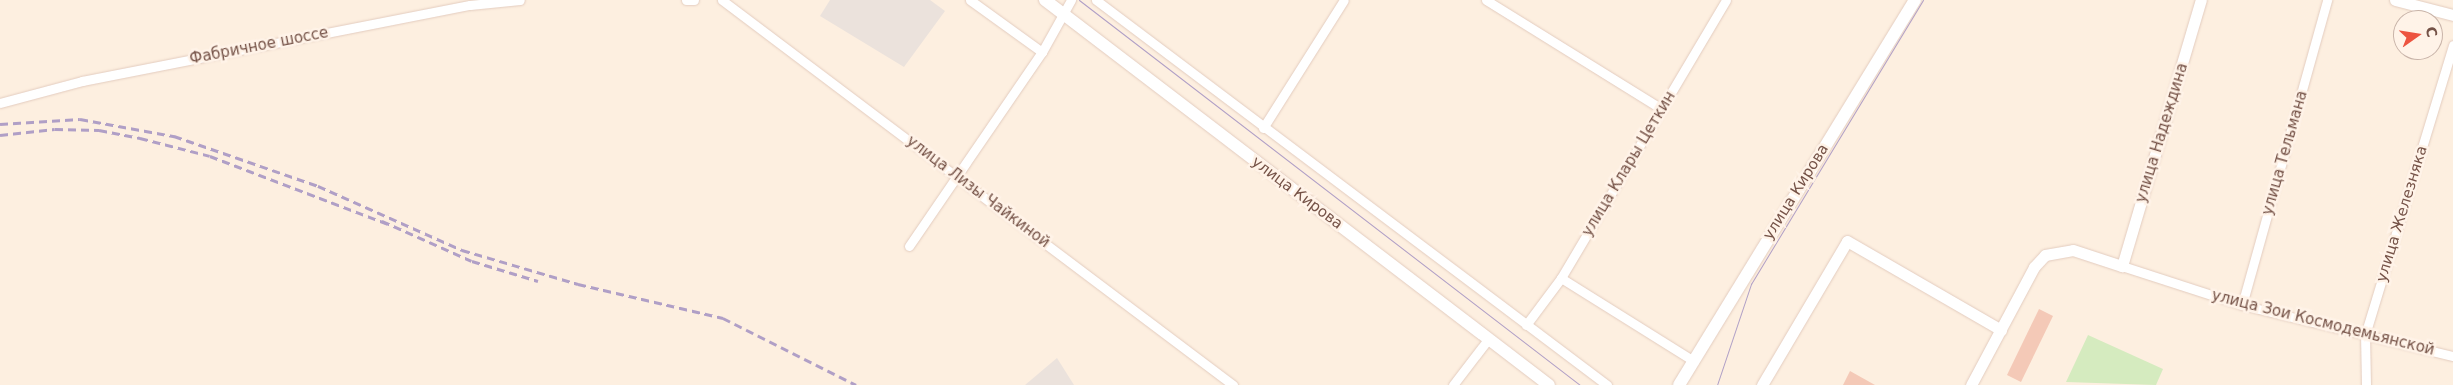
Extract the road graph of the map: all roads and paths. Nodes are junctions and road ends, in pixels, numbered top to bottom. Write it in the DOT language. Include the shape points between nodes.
graph roads {
  1 [pos="520,0"];
  2 [pos="722,0"];
  3 [pos="970,0"];
  4 [pos="1045,0"];
  5 [pos="1071,0"];
  6 [pos="1096,0"];
  7 [pos="1344,0"];
  8 [pos="1486,0"];
  9 [pos="1726,0"];
  10 [pos="1915,0"];
  11 [pos="2201,0"];
  12 [pos="2327,0"];
  13 [pos="2395,0"];
  14 [pos="1064,14"];
  15 [pos="2453,16"];
  16 [pos="2453,45"];
  17 [pos="1042,52"];
  18 [pos="0,103"];
  19 [pos="1662,109"];
  20 [pos="1263,128"];
  21 [pos="956,175"];
  22 [pos="909,246"];
  23 [pos="2122,266"];
  24 [pos="1561,278"];
  25 [pos="2242,305"];
  26 [pos="1526,326"];
  27 [pos="2001,330"];
  28 [pos="2365,335"];
  29 [pos="1489,338"];
  30 [pos="2453,356"];
  31 [pos="1694,361"];
  32 [pos="1233,385"];
  33 [pos="1453,385"];
  34 [pos="1549,385"];
  35 [pos="1607,385"];
  36 [pos="1679,385"];
  37 [pos="1762,385"];
  38 [pos="1972,385"];
  39 [pos="2366,385"];
  1 -- 18 [label="street, Фабричное шоссе" via="470,5 111,75"];
  2 -- 21 [label="street, улица Лизы Чайкиной"];
  3 -- 17 [label="street"];
  4 -- 14 [label="main road, улица Кирова"];
  5 -- 14 [label="street"];
  6 -- 20 [label="street"];
  7 -- 20 [label="street"];
  8 -- 19 [label="street"];
  9 -- 19 [label="street, улица Клары Цеткин"];
  10 -- 31 [label="main road, улица Кирова"];
  11 -- 23 [label="street, улица Надеждина"];
  12 -- 25 [label="street, улица Тельмана"];
  13 -- 15 [label="street"];
  14 -- 17 [label="street"];
  14 -- 29 [label="main road, улица Кирова"];
  16 -- 28 [label="street, улица Железняка"];
  17 -- 21 [label="street"];
  19 -- 24 [label="street, улица Клары Цеткин"];
  20 -- 26 [label="street"];
  21 -- 22 [label="street"];
  21 -- 32 [label="street, улица Лизы Чайкиной"];
  23 -- 25 [label="street, улица Зои Космодемьянской"];
  23 -- 27 [label="street, улица Зои Космодемьянской" via="2073,250 2051,252 2034,267"];
  24 -- 26 [label="street, улица Клары Цеткин"];
  24 -- 31 [label="street"];
  25 -- 28 [label="street, улица Зои Космодемьянской"];
  26 -- 35 [label="street"];
  27 -- 37 [label="street" via="1847,241"];
  27 -- 38 [label="street"];
  28 -- 30 [label="street, улица Зои Космодемьянской"];
  28 -- 39 [label="street, улица Железняка"];
  29 -- 33 [label="street"];
  29 -- 34 [label="main road, улица Кирова"];
  31 -- 36 [label="main road, улица Кирова"];
}
